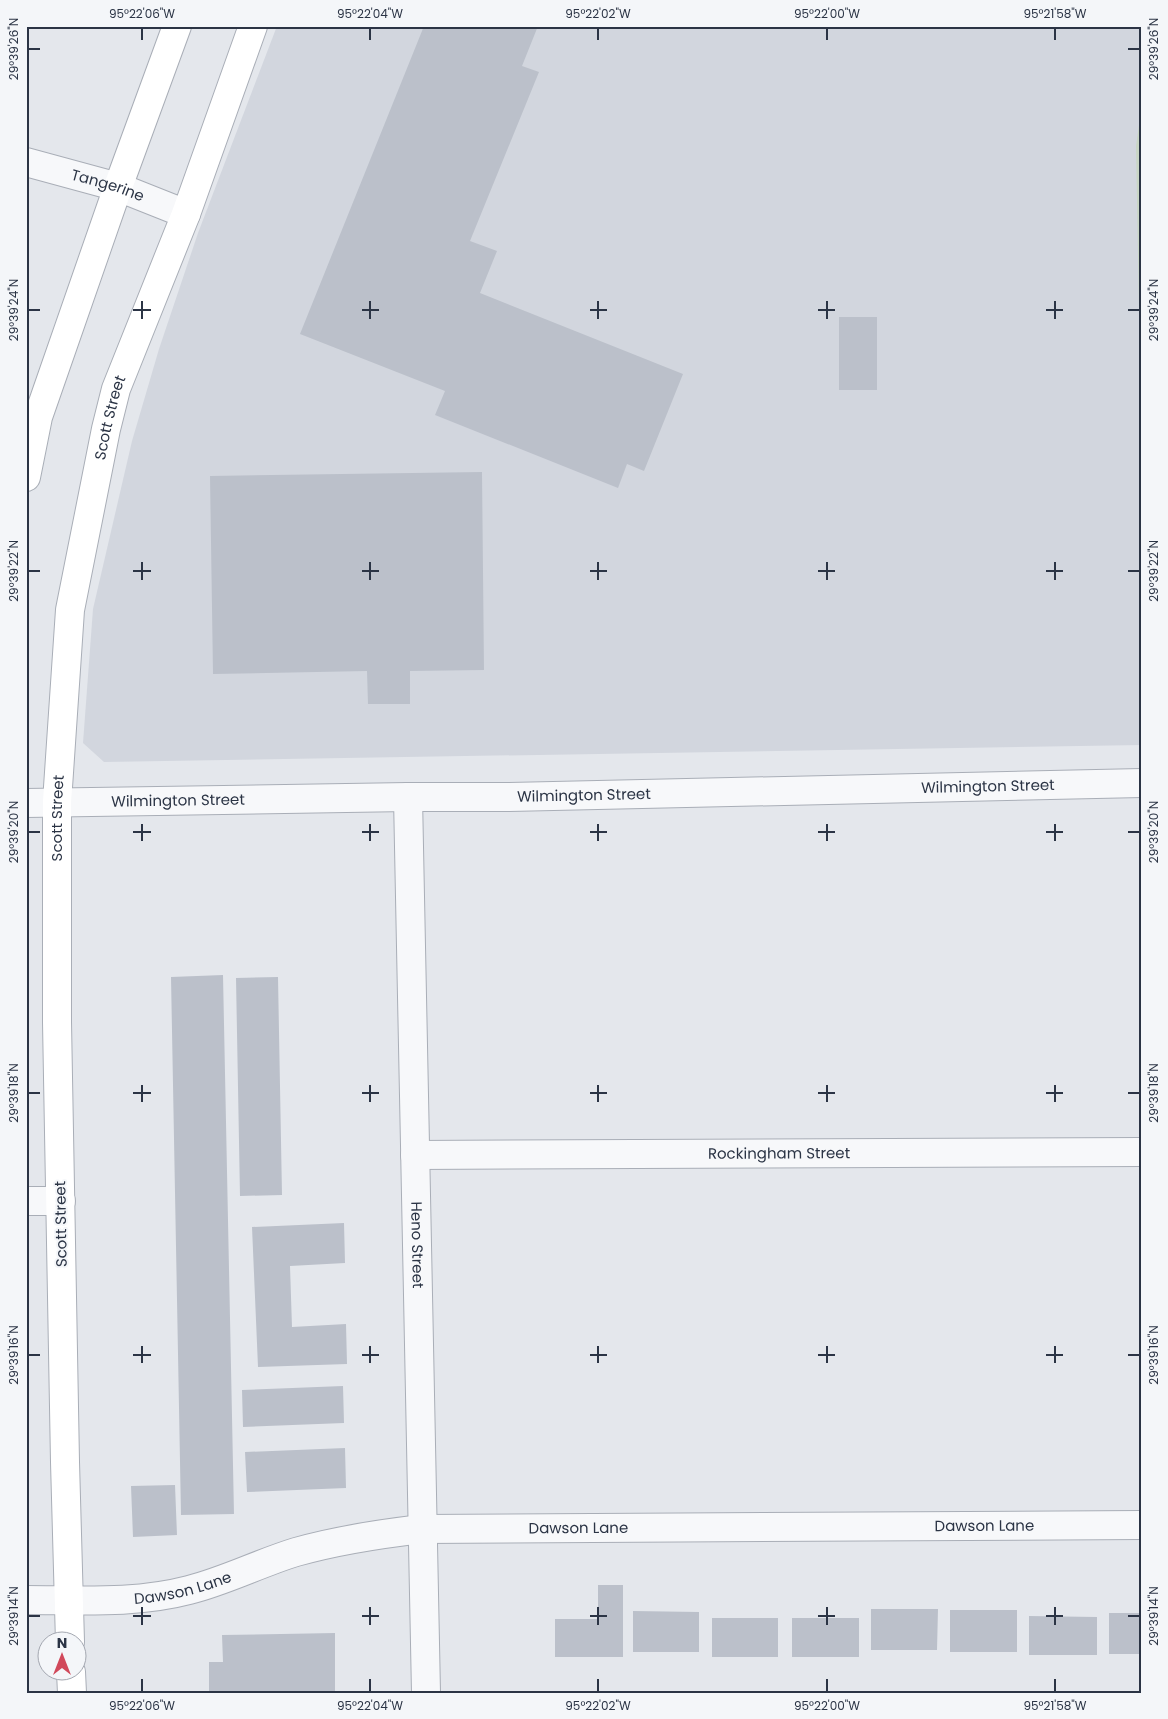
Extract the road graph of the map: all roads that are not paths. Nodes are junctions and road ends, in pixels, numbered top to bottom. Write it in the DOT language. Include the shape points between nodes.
graph roads {
  1 [pos="177,26"];
  2 [pos="253,26"];
  3 [pos="26,162"];
  4 [pos="118,187"];
  5 [pos="186,214"];
  6 [pos="26,477"];
  7 [pos="1142,783"];
  8 [pos="408,797"];
  9 [pos="57,802"];
  10 [pos="26,803"];
  11 [pos="1142,1152"];
  12 [pos="415,1155"];
  13 [pos="26,1201"];
  14 [pos="61,1201"];
  15 [pos="1142,1525"];
  16 [pos="422,1529"];
  17 [pos="26,1600"];
  18 [pos="69,1600"];
  19 [pos="70,1632"];
  20 [pos="426,1693"];
  1 -- 4 [label="main road"];
  2 -- 5 [label="main road, Scott Street"];
  3 -- 4 [label="street, Tangerine"];
  4 -- 5 [label="street, Tangerine"];
  4 -- 6 [label="main road" via="38,417"];
  5 -- 9 [label="main road, Scott Street" via="116,389 106,429 70,610"];
  7 -- 8 [label="street, Wilmington Street"];
  8 -- 9 [label="street, Wilmington Street"];
  8 -- 12 [label="street, Heno Street"];
  9 -- 10 [label="street, Wilmington Street"];
  9 -- 14 [label="main road, Scott Street"];
  11 -- 12 [label="street, Rockingham Street"];
  12 -- 16 [label="street, Heno Street"];
  13 -- 14 [label="street"];
  14 -- 18 [label="main road, Scott Street"];
  15 -- 16 [label="street, Dawson Lane"];
  16 -- 18 [label="street, Dawson Lane" via="321,1545 168,1595"];
  16 -- 20 [label="street, Heno Street"];
  17 -- 18 [label="street, Dawson Lane"];
  18 -- 19 [label="main road, Scott Street"];
}
